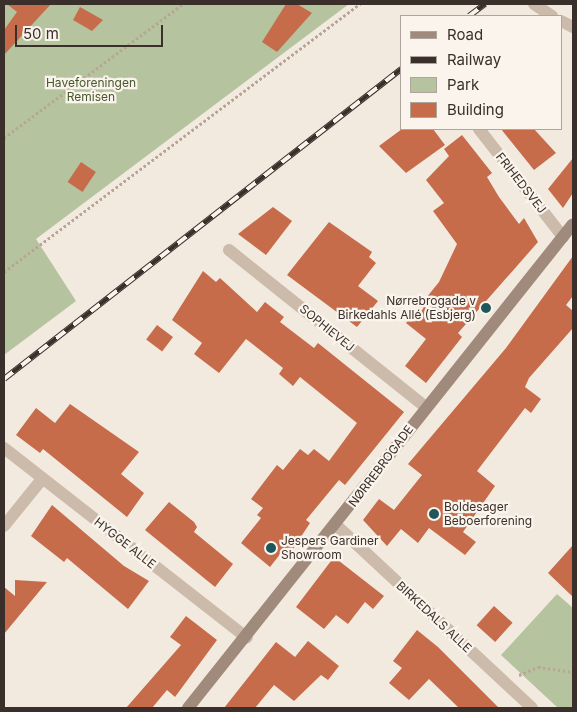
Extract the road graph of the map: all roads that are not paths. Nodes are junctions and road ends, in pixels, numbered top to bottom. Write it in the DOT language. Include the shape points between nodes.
graph roads {
  1 [pos="536,6"];
  2 [pos="550,15"];
  3 [pos="481,130"];
  4 [pos="573,224"];
  5 [pos="563,237"];
  6 [pos="229,250"];
  7 [pos="426,406"];
  8 [pos="4,448"];
  9 [pos="42,479"];
  10 [pos="336,525"];
  11 [pos="4,526"];
  12 [pos="247,638"];
  13 [pos="188,708"];
  14 [pos="532,708"];
  1 -- 2 [label="street"];
  3 -- 5 [label="street, FRIHEDSVEJ"];
  4 -- 5 [label="street, NØRREBROGADE"];
  5 -- 7 [label="street, NØRREBROGADE"];
  6 -- 7 [label="street, SOPHIEVEJ"];
  7 -- 10 [label="street, NØRREBROGADE"];
  8 -- 9 [label="street, HYGGE ALLE"];
  9 -- 11 [label="street"];
  9 -- 12 [label="street, HYGGE ALLE"];
  10 -- 12 [label="street, NØRREBROGADE"];
  10 -- 14 [label="street, BIRKEDALS ALLE"];
  12 -- 13 [label="street, NØRREBROGADE"];
}
